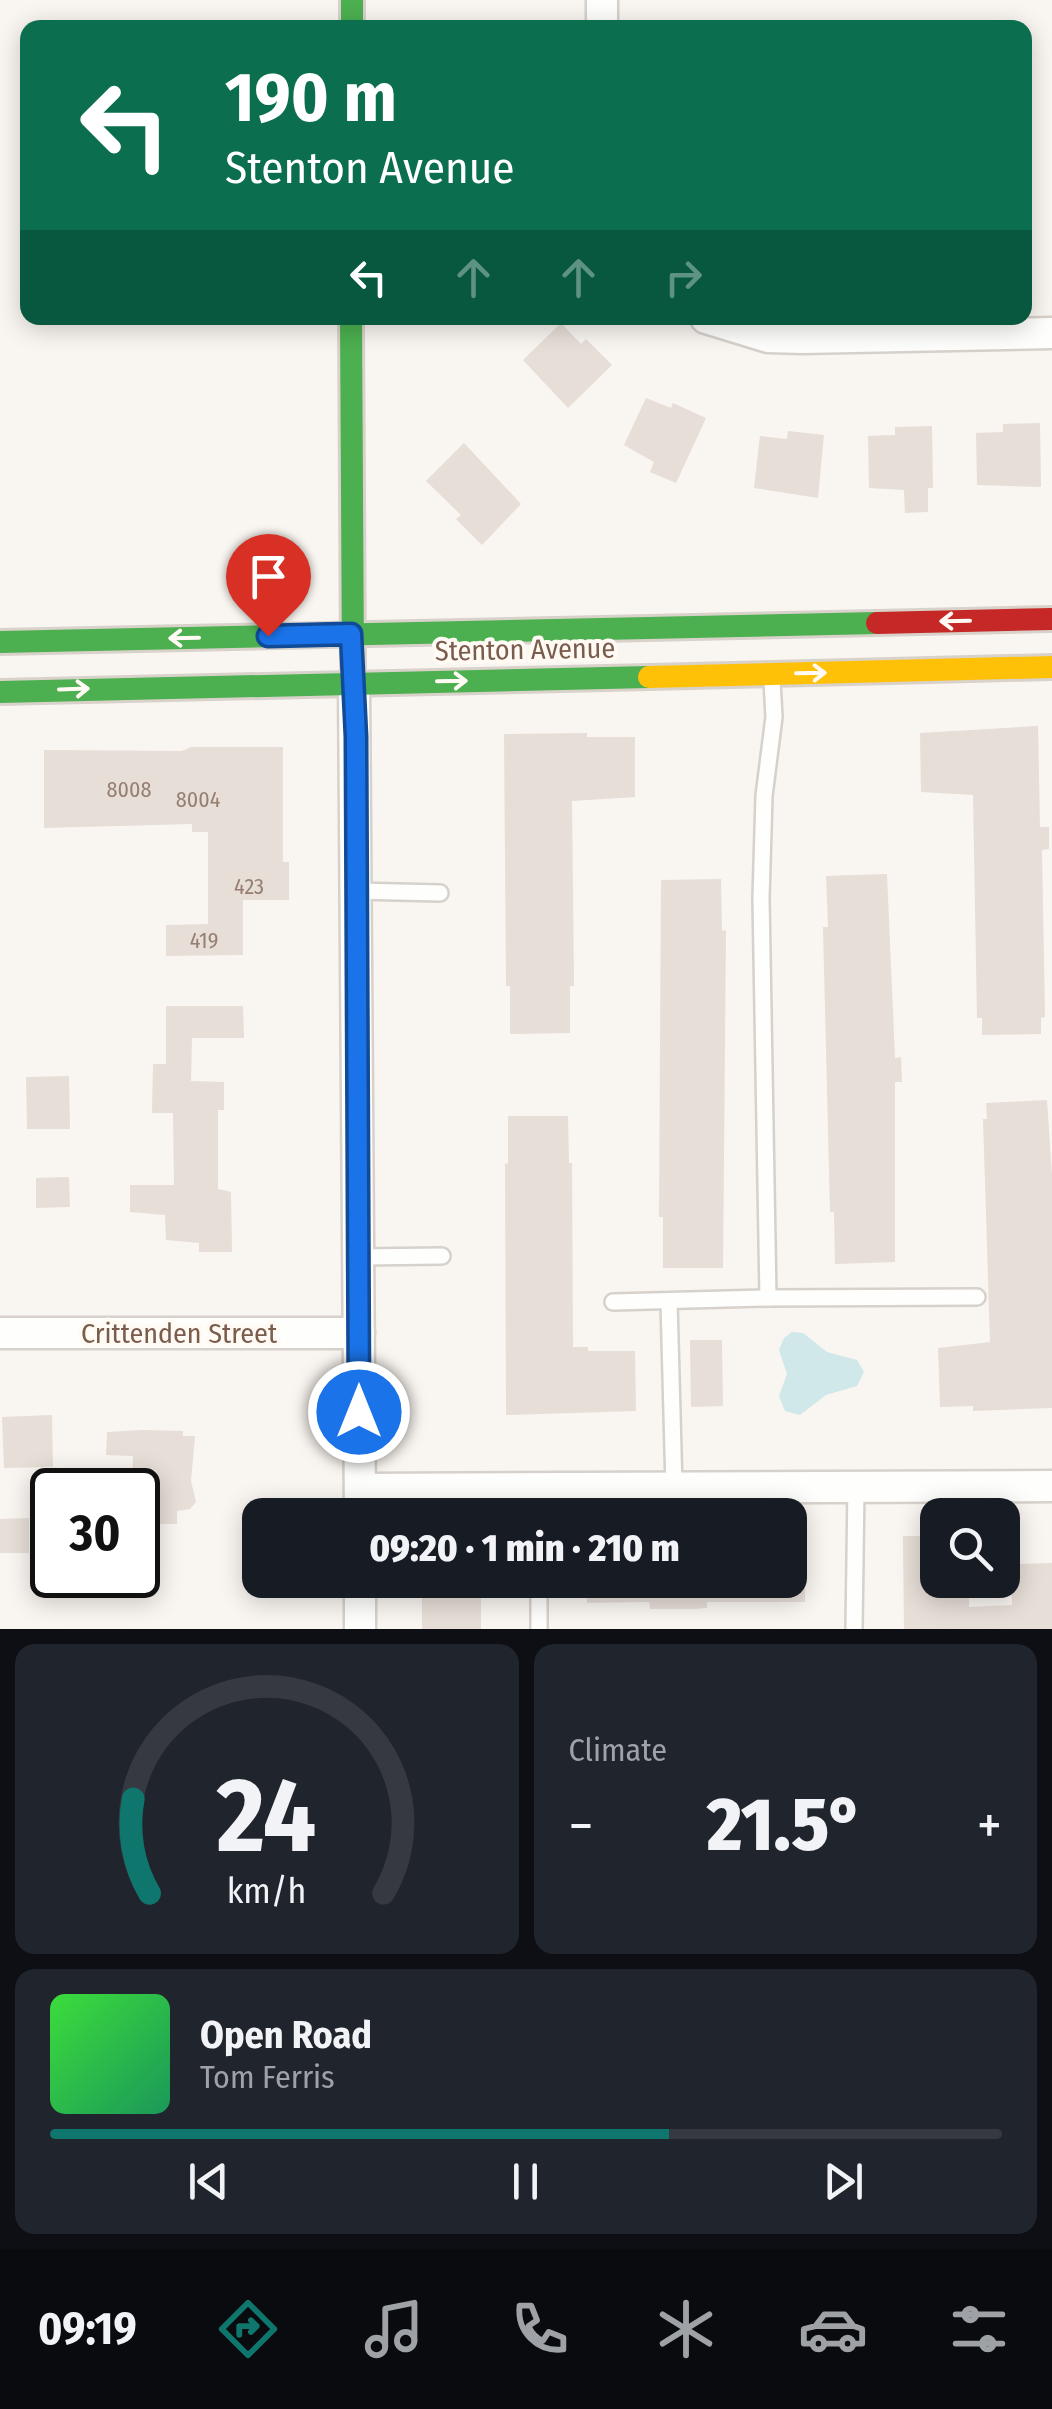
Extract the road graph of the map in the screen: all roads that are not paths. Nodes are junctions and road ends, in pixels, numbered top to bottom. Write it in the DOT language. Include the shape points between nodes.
graph roads {
  1 [pos="351,325"];
  2 [pos="730,325"];
  3 [pos="1052,333"];
  4 [pos="1052,619"];
  5 [pos="351,634"];
  6 [pos="0,642"];
  7 [pos="1052,667"];
  8 [pos="772,674"];
  9 [pos="354,683"];
  10 [pos="0,692"];
  11 [pos="356,891"];
  12 [pos="440,893"];
  13 [pos="442,1256"];
  14 [pos="359,1258"];
  15 [pos="768,1298"];
  16 [pos="976,1298"];
  17 [pos="613,1302"];
  18 [pos="669,1302"];
  19 [pos="0,1332"];
  20 [pos="359,1333"];
  21 [pos="1052,1486"];
  22 [pos="856,1487"];
  23 [pos="674,1488"];
  24 [pos="360,1498"];
  25 [pos="577,1498"];
  26 [pos="360,1598"];
  27 [pos="538,1598"];
  28 [pos="360,1629"];
  29 [pos="539,1629"];
  30 [pos="854,1629"];
  1 -- 5 [label="main road"];
  2 -- 3 [label="street" via="802,338"];
  4 -- 5 [label="main road, Stenton Avenue, one-way"];
  5 -- 6 [label="main road, Stenton Avenue, one-way"];
  5 -- 9 [label="main road"];
  8 -- 7 [label="main road, Stenton Avenue, one-way"];
  9 -- 8 [label="main road, Stenton Avenue, one-way"];
  8 -- 15 [label="lane" via="762,898"];
  10 -- 9 [label="main road, Stenton Avenue, one-way"];
  9 -- 11 [label="street"];
  11 -- 12 [label="lane"];
  11 -- 14 [label="street"];
  13 -- 14 [label="lane"];
  14 -- 20 [label="street"];
  15 -- 16 [label="lane"];
  15 -- 18 [label="lane"];
  17 -- 18 [label="lane"];
  18 -- 23 [label="lane"];
  19 -- 20 [label="street, Crittenden Street"];
  20 -- 24 [label="street"];
  21 -- 22 [label="street"];
  22 -- 23 [label="street"];
  22 -- 30 [label="lane"];
  23 -- 25 [label="street"];
  26 -- 28 [label="street"];
  27 -- 29 [label="lane"];
}
